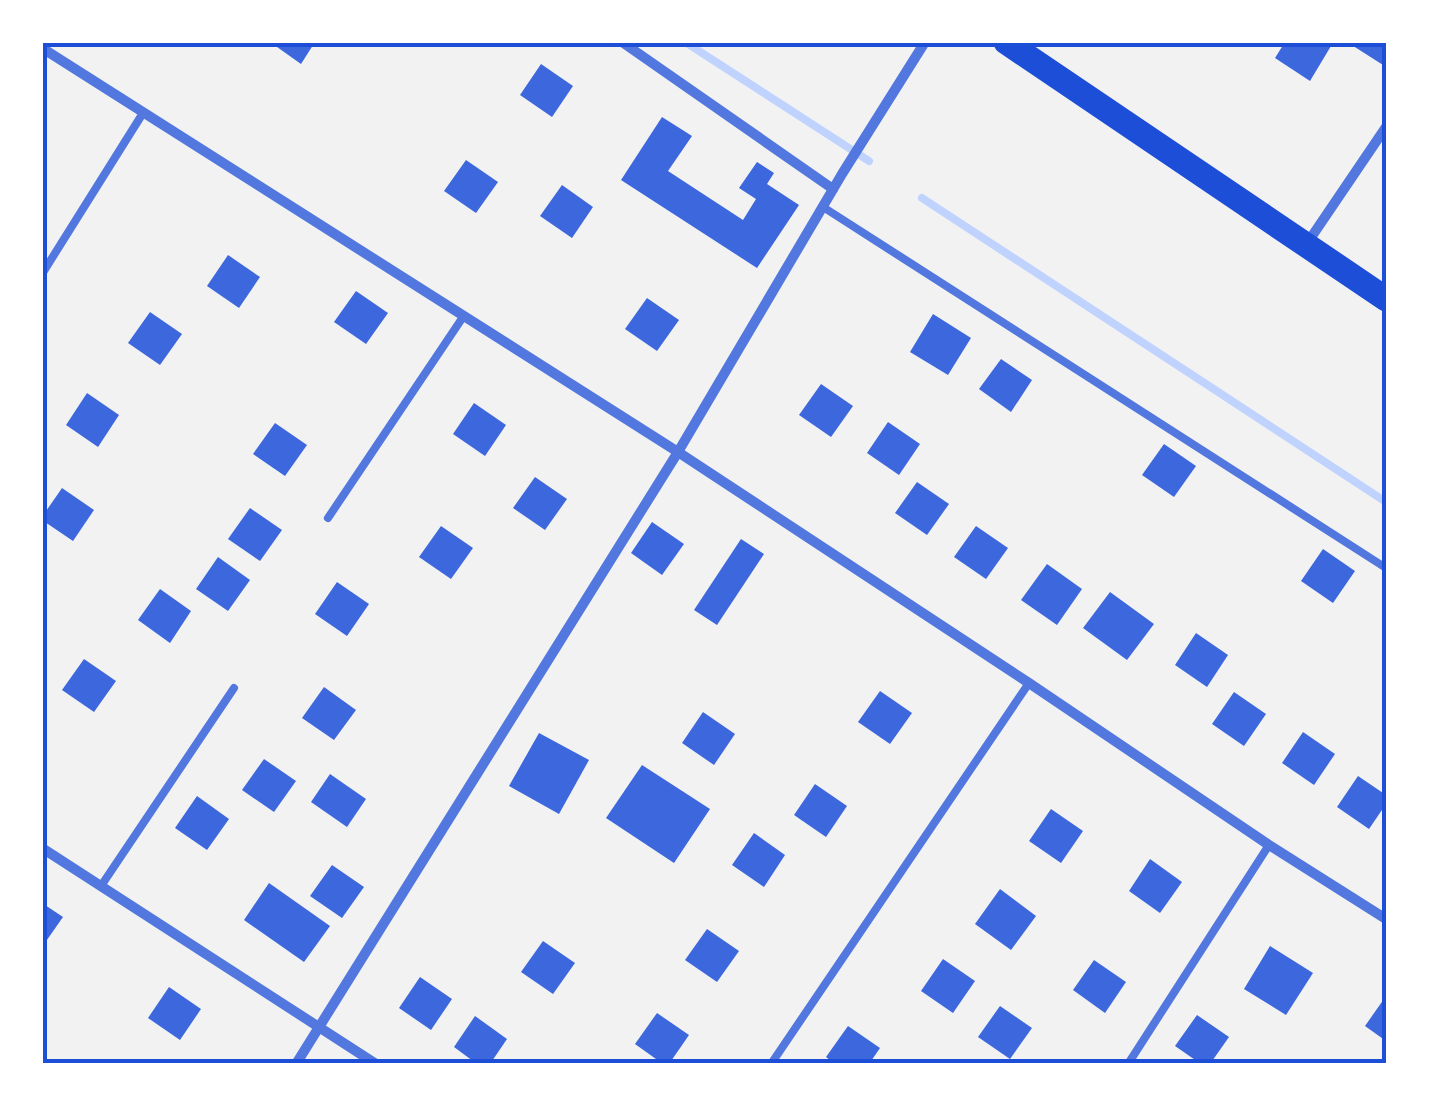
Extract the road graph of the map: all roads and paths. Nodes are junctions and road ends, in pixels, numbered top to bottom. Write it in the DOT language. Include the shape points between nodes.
graph roads {
  1 [pos="622,42"];
  2 [pos="925,42"];
  3 [pos="1006,42"];
  4 [pos="42,48"];
  5 [pos="143,114"];
  6 [pos="1386,126"];
  7 [pos="833,189"];
  8 [pos="823,207"];
  9 [pos="1306,246"];
  10 [pos="42,274"];
  11 [pos="1386,299"];
  12 [pos="463,316"];
  13 [pos="678,452"];
  14 [pos="328,518"];
  15 [pos="1386,568"];
  16 [pos="1029,683"];
  17 [pos="234,688"];
  18 [pos="1269,845"];
  19 [pos="42,848"];
  20 [pos="101,886"];
  21 [pos="1386,919"];
  22 [pos="320,1025"];
  23 [pos="296,1064"];
  24 [pos="376,1064"];
  25 [pos="771,1064"];
  26 [pos="1128,1064"];
  1 -- 7 [label="street"];
  2 -- 7 [label="street"];
  3 -- 9 [label="main road"];
  4 -- 5 [label="street"];
  5 -- 10 [label="lane"];
  5 -- 12 [label="street"];
  6 -- 9 [label="street"];
  7 -- 8 [label="street"];
  8 -- 13 [label="street"];
  8 -- 15 [label="lane"];
  9 -- 11 [label="main road"];
  12 -- 13 [label="street"];
  12 -- 14 [label="lane"];
  13 -- 16 [label="street"];
  13 -- 22 [label="street"];
  16 -- 18 [label="street"];
  16 -- 25 [label="lane"];
  17 -- 20 [label="lane"];
  18 -- 21 [label="street"];
  18 -- 26 [label="lane"];
  19 -- 20 [label="street"];
  20 -- 22 [label="street"];
  22 -- 23 [label="street"];
  22 -- 24 [label="street"];
}
